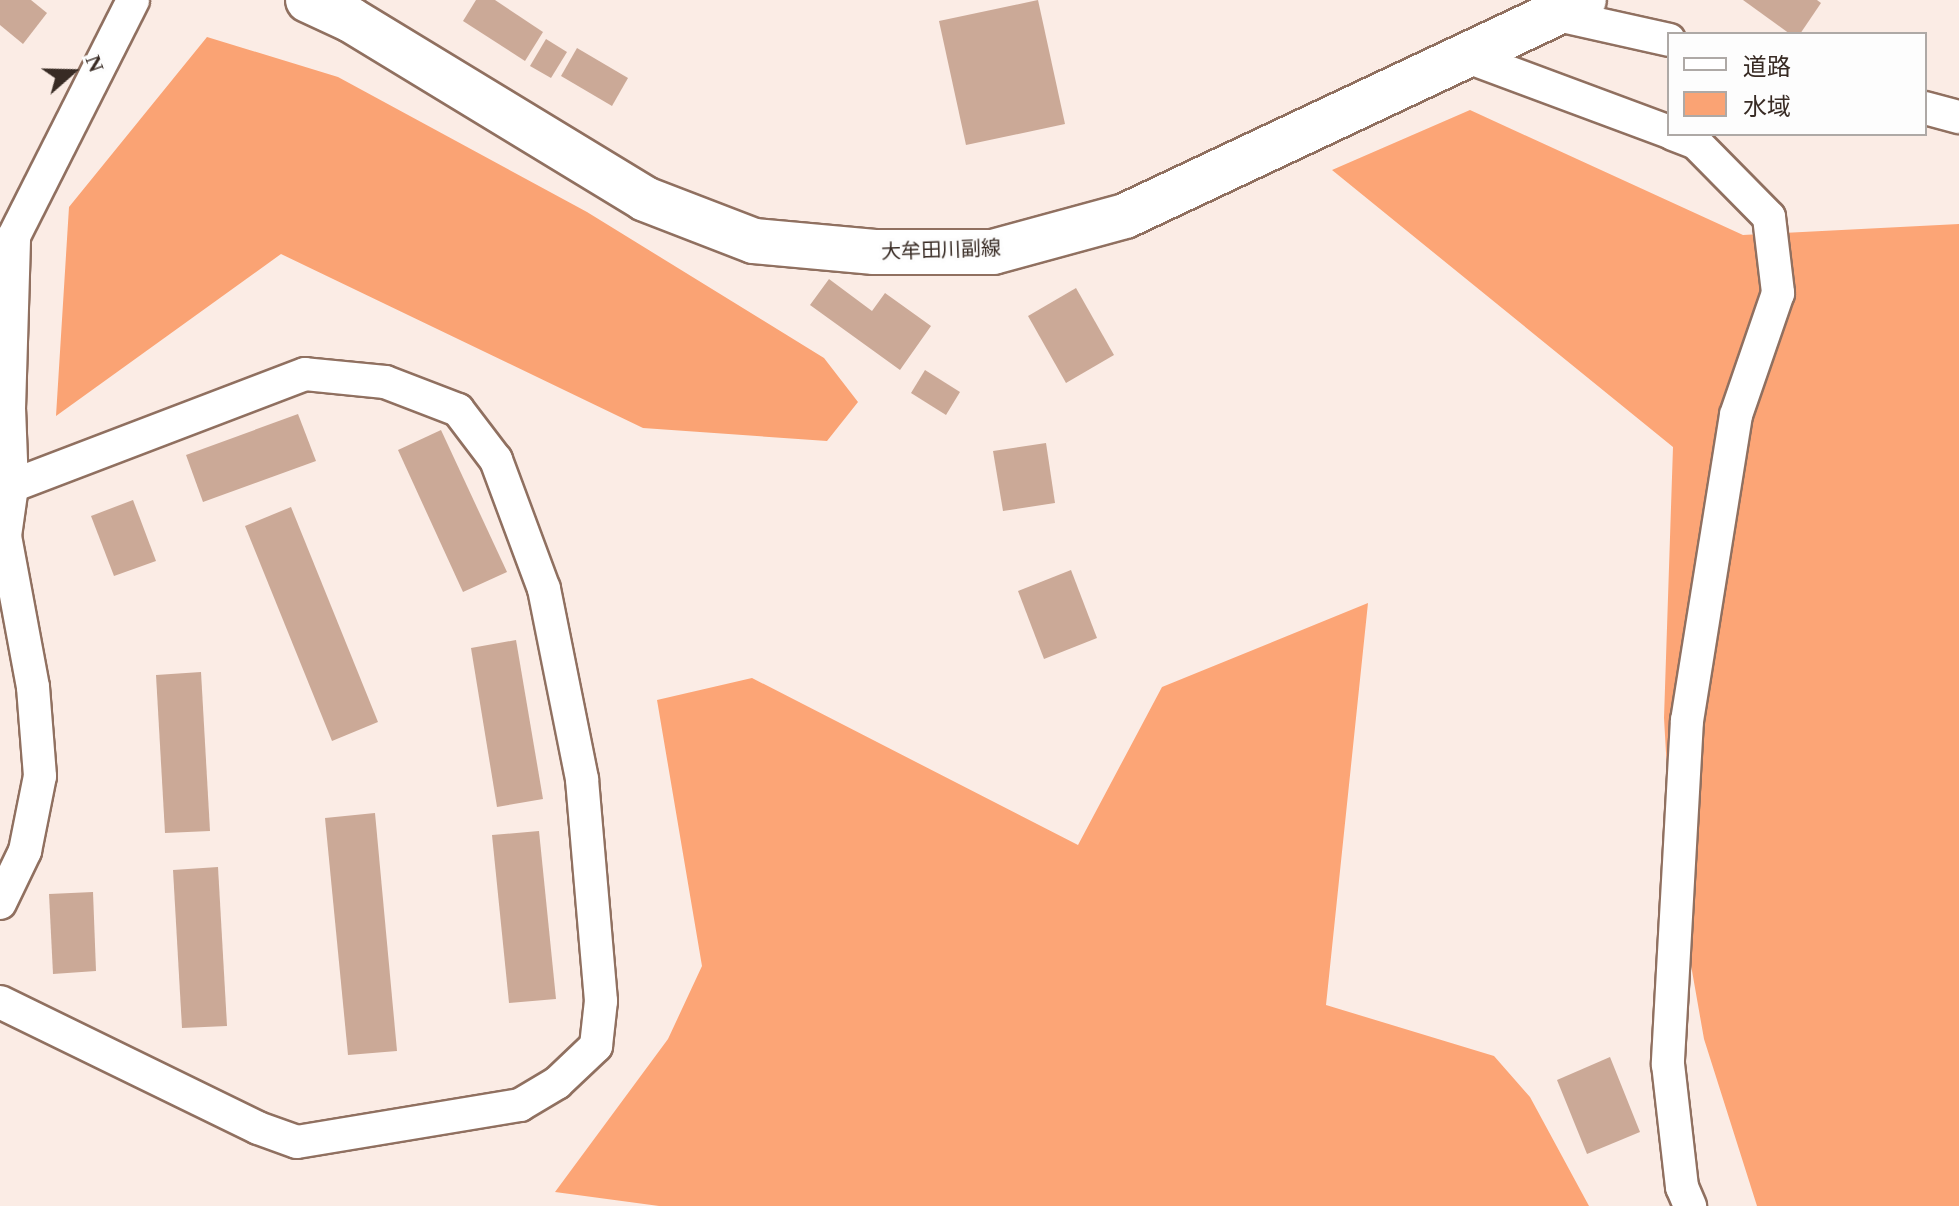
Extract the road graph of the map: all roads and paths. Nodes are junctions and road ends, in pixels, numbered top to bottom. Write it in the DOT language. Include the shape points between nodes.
graph roads {
  1 [pos="133,0"];
  2 [pos="308,0"];
  3 [pos="1568,7"];
  4 [pos="1667,39"];
  5 [pos="1465,56"];
  6 [pos="1927,109"];
  7 [pos="1959,117"];
  8 [pos="1667,132"];
  9 [pos="1678,136"];
  10 [pos="12,486"];
  11 [pos="2,537"];
  12 [pos="0,903"];
  13 [pos="0,1002"];
  14 [pos="1690,1206"];
  1 -- 10 [label="street" via="14,236"];
  2 -- 5 [label="main road, 大牟田川副線" via="351,20 645,199 754,241 874,252 993,252 1125,216"];
  3 -- 4 [label="street"];
  3 -- 5 [label="main road, 大牟田川副線"];
  5 -- 8 [label="street"];
  6 -- 7 [label="street"];
  9 -- 14 [label="street" via="1696,143 1769,217 1778,293 1736,415 1687,720 1668,1064 1682,1187"];
  10 -- 11 [label="street"];
  10 -- 13 [label="street" via="305,374 385,382 458,410 496,460 544,589 582,779 601,1001 596,1046 557,1083 520,1105 297,1142"];
  11 -- 12 [label="street" via="33,687 40,776 25,851"];
}
